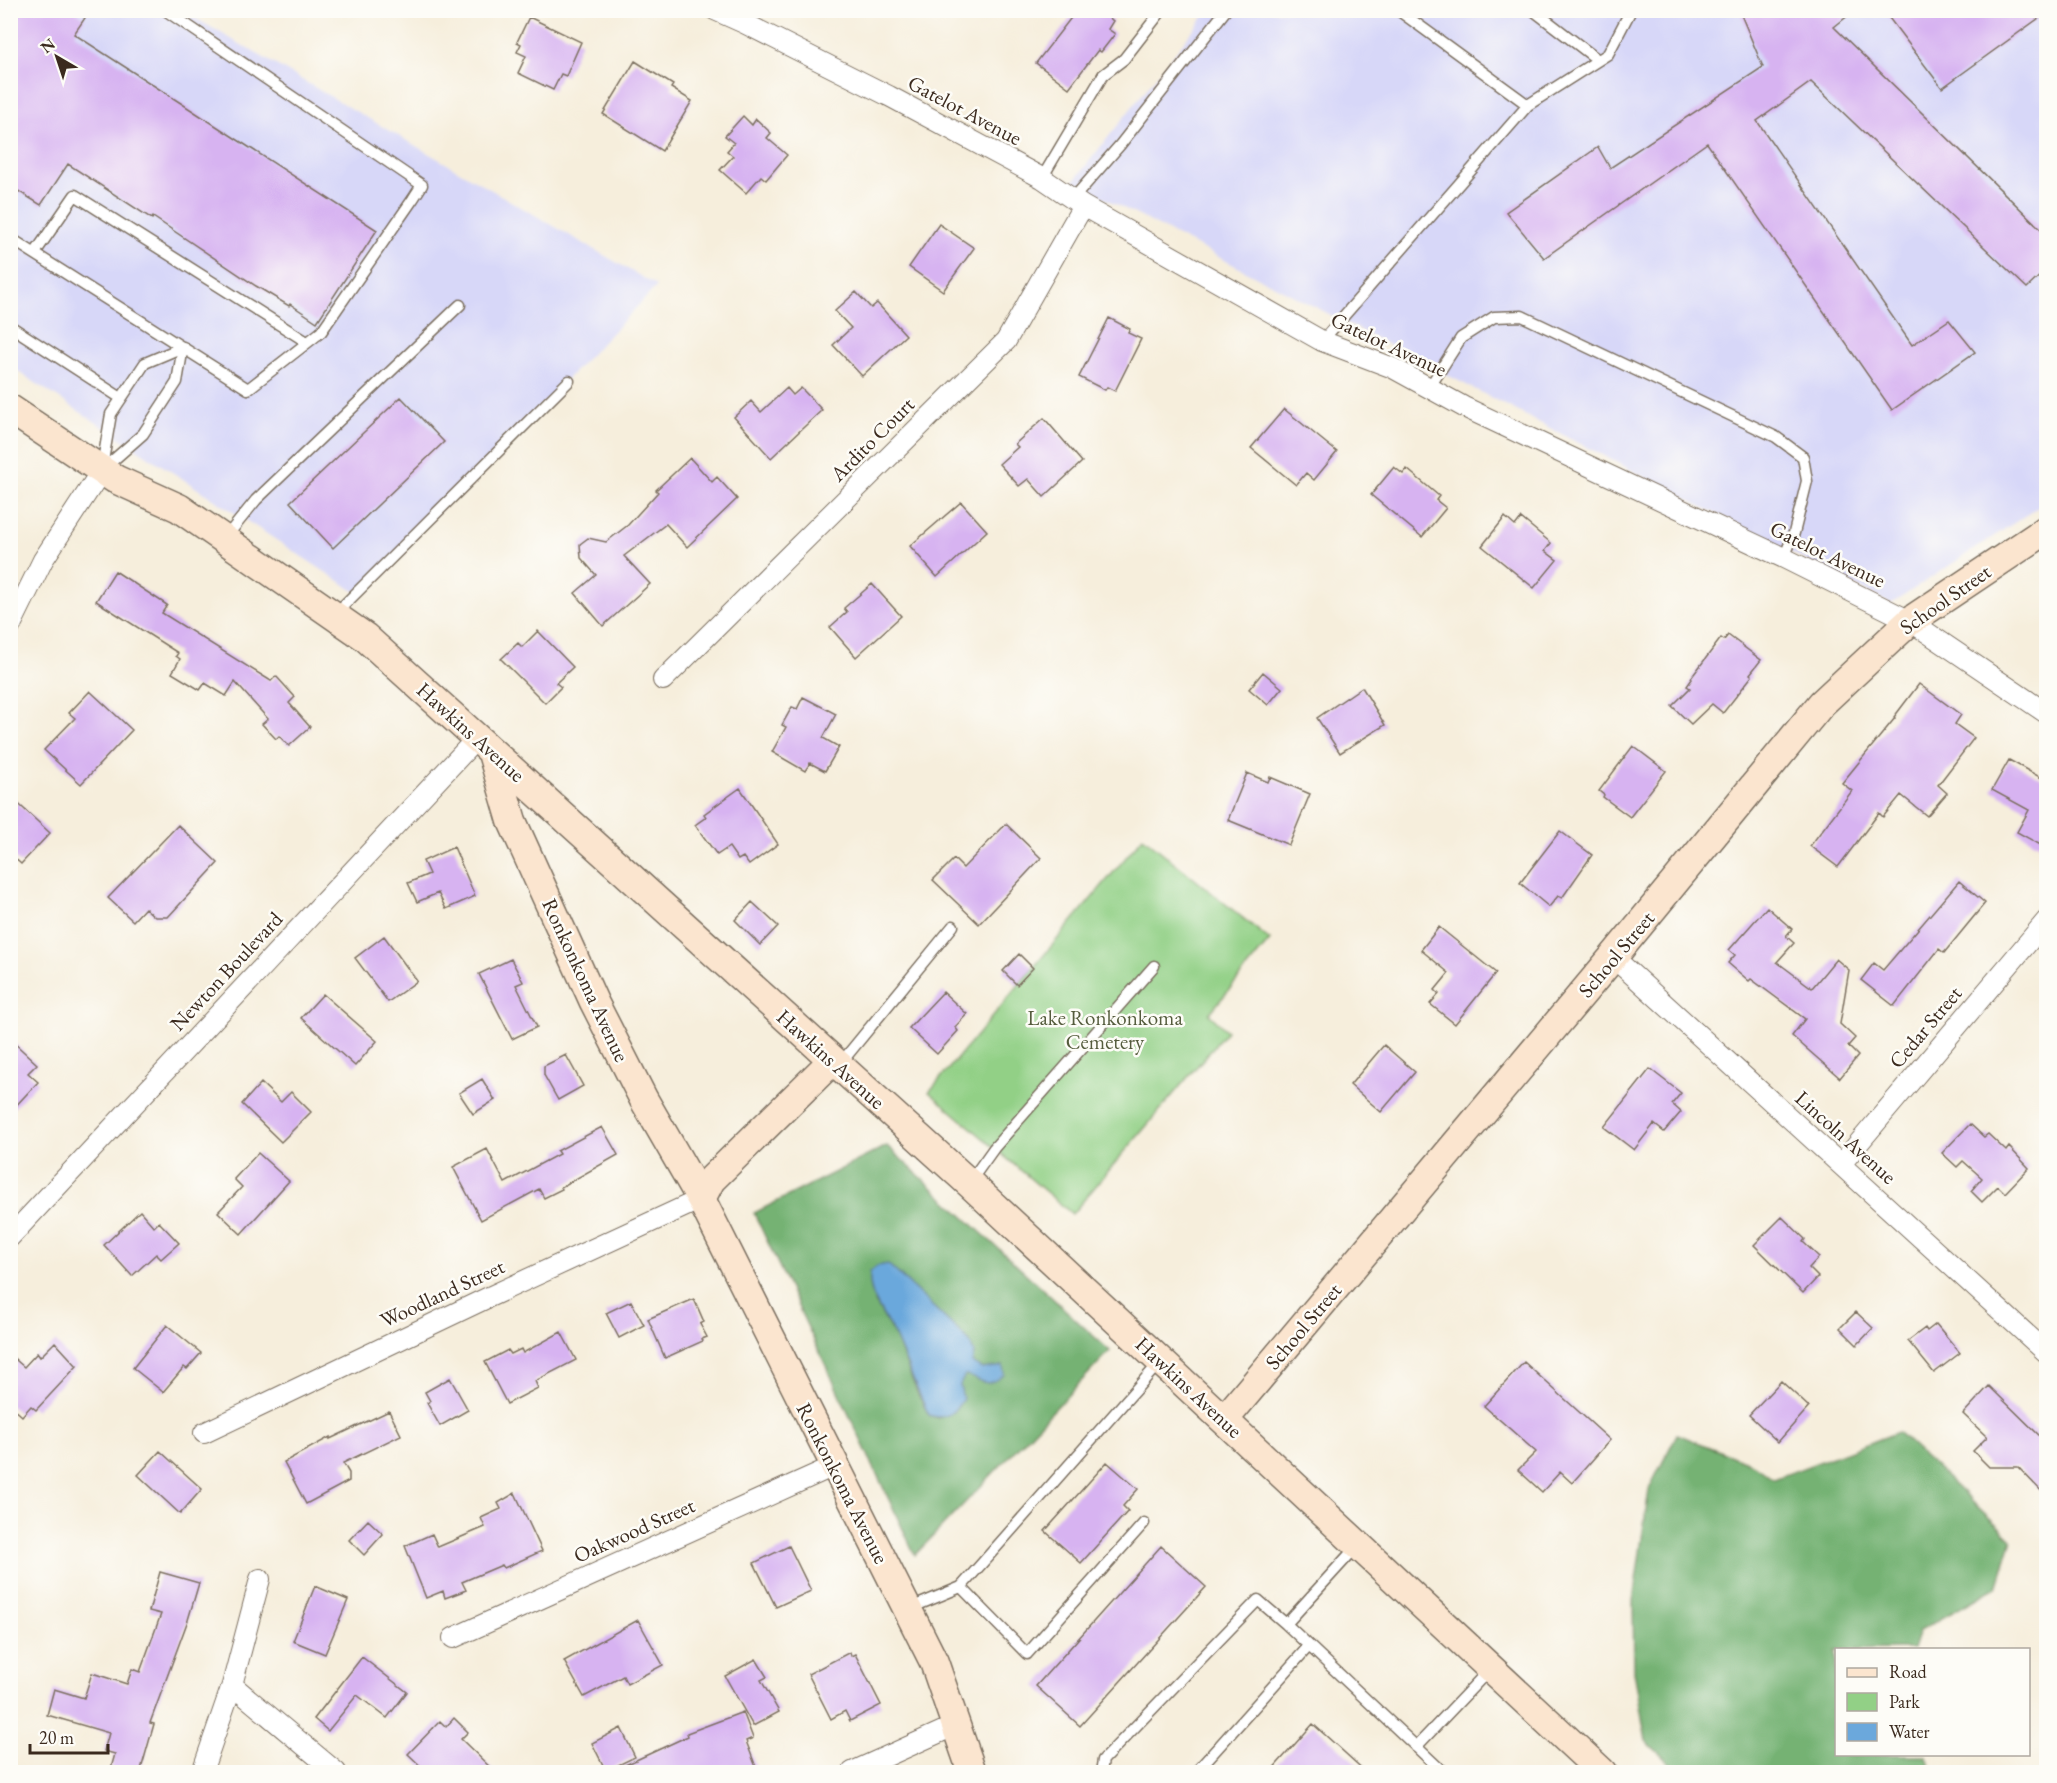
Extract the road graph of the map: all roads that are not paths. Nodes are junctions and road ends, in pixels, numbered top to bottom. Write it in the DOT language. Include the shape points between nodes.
graph roads {
  1 [pos="165,10"];
  2 [pos="715,10"];
  3 [pos="1162,10"];
  4 [pos="1226,10"];
  5 [pos="1398,10"];
  6 [pos="1533,10"];
  7 [pos="1631,10"];
  8 [pos="749,17"];
  9 [pos="1598,60"];
  10 [pos="1528,105"];
  11 [pos="1042,178"];
  12 [pos="1077,203"];
  13 [pos="10,238"];
  14 [pos="35,253"];
  15 [pos="460,305"];
  16 [pos="10,326"];
  17 [pos="1322,341"];
  18 [pos="307,342"];
  19 [pos="183,347"];
  20 [pos="569,381"];
  21 [pos="1429,387"];
  22 [pos="122,398"];
  23 [pos="10,410"];
  24 [pos="102,470"];
  25 [pos="2046,530"];
  26 [pos="224,540"];
  27 [pos="1784,558"];
  28 [pos="333,615"];
  29 [pos="1910,621"];
  30 [pos="10,627"];
  31 [pos="663,680"];
  32 [pos="2046,713"];
  33 [pos="484,745"];
  34 [pos="2046,921"];
  35 [pos="953,926"];
  36 [pos="1613,957"];
  37 [pos="1154,966"];
  38 [pos="835,1063"];
  39 [pos="1840,1164"];
  40 [pos="969,1183"];
  41 [pos="701,1199"];
  42 [pos="10,1236"];
  43 [pos="2046,1352"];
  44 [pos="1161,1361"];
  45 [pos="1224,1420"];
  46 [pos="204,1433"];
  47 [pos="834,1466"];
  48 [pos="1144,1523"];
  49 [pos="1358,1545"];
  50 [pos="260,1580"];
  51 [pos="961,1587"];
  52 [pos="907,1609"];
  53 [pos="1286,1624"];
  54 [pos="453,1638"];
  55 [pos="1309,1646"];
  56 [pos="1491,1669"];
  57 [pos="232,1685"];
  58 [pos="956,1725"];
  59 [pos="1416,1747"];
  60 [pos="202,1773"];
  61 [pos="336,1773"];
  62 [pos="852,1773"];
  63 [pos="972,1773"];
  64 [pos="1101,1773"];
  65 [pos="1196,1773"];
  66 [pos="1443,1773"];
  67 [pos="1602,1773"];
  1 -- 18 [label="lane" via="422,185 321,332"];
  2 -- 8 [label="street, Gatelot Avenue"];
  3 -- 11 [label="lane" via="1124,59 1103,75"];
  4 -- 12 [label="lane"];
  5 -- 10 [label="lane"];
  6 -- 9 [label="lane"];
  7 -- 9 [label="lane" via="1608,54"];
  8 -- 11 [label="street, Gatelot Avenue"];
  9 -- 10 [label="lane"];
  10 -- 17 [label="lane"];
  11 -- 12 [label="street, Gatelot Avenue"];
  12 -- 17 [label="street, Gatelot Avenue"];
  12 -- 31 [label="street, Ardito Court" via="1006,341"];
  13 -- 14 [label="lane"];
  14 -- 18 [label="lane" via="75,195"];
  14 -- 19 [label="lane"];
  15 -- 26 [label="lane" via="256,500"];
  16 -- 22 [label="lane"];
  17 -- 21 [label="street, Gatelot Avenue" via="1393,368"];
  18 -- 19 [label="lane" via="248,389"];
  19 -- 22 [label="lane" via="145,363"];
  19 -- 24 [label="lane" via="177,382 142,434"];
  20 -- 28 [label="lane"];
  21 -- 27 [label="street, Gatelot Avenue"];
  21 -- 27 [label="lane" via="1461,338 1494,317 1522,316 1776,437 1803,457 1807,481"];
  22 -- 24 [label="lane" via="111,414"];
  23 -- 24 [label="street, Hawkins Avenue"];
  24 -- 26 [label="street, Hawkins Avenue" via="179,508"];
  24 -- 30 [label="street" via="43,560"];
  25 -- 29 [label="street, School Street"];
  26 -- 28 [label="street, Hawkins Avenue"];
  27 -- 29 [label="street, Gatelot Avenue"];
  28 -- 33 [label="street, Hawkins Avenue" via="365,637"];
  29 -- 32 [label="street, Gatelot Avenue"];
  29 -- 36 [label="street, School Street" via="1822,703"];
  33 -- 38 [label="street, Hawkins Avenue"];
  33 -- 41 [label="street, Ronkonkoma Avenue" via="512,820 594,1002"];
  33 -- 42 [label="street, Newton Boulevard"];
  34 -- 39 [label="street, Cedar Street"];
  35 -- 38 [label="lane"];
  36 -- 39 [label="street, Lincoln Avenue"];
  36 -- 45 [label="street, School Street"];
  37 -- 40 [label="lane" via="994,1148"];
  38 -- 40 [label="street, Hawkins Avenue"];
  38 -- 41 [label="street" via="711,1180"];
  39 -- 43 [label="street, Lincoln Avenue"];
  40 -- 44 [label="street, Hawkins Avenue"];
  41 -- 46 [label="street, Woodland Street"];
  41 -- 47 [label="street, Ronkonkoma Avenue"];
  44 -- 45 [label="street, Hawkins Avenue"];
  44 -- 51 [label="lane"];
  45 -- 49 [label="street, Hawkins Avenue"];
  47 -- 52 [label="street, Ronkonkoma Avenue"];
  47 -- 54 [label="street, Oakwood Street"];
  48 -- 51 [label="lane" via="1027,1654"];
  49 -- 53 [label="lane"];
  49 -- 56 [label="street, Hawkins Avenue"];
  50 -- 57 [label="street"];
  51 -- 52 [label="lane"];
  52 -- 58 [label="street, Ronkonkoma Avenue" via="934,1662"];
  53 -- 55 [label="lane"];
  53 -- 64 [label="lane" via="1258,1600 1103,1760"];
  55 -- 59 [label="lane"];
  55 -- 65 [label="lane"];
  56 -- 59 [label="lane"];
  56 -- 67 [label="street, Hawkins Avenue"];
  57 -- 60 [label="street"];
  57 -- 61 [label="street"];
  58 -- 62 [label="street"];
  58 -- 63 [label="street, Ronkonkoma Avenue"];
  59 -- 66 [label="lane"];
}
